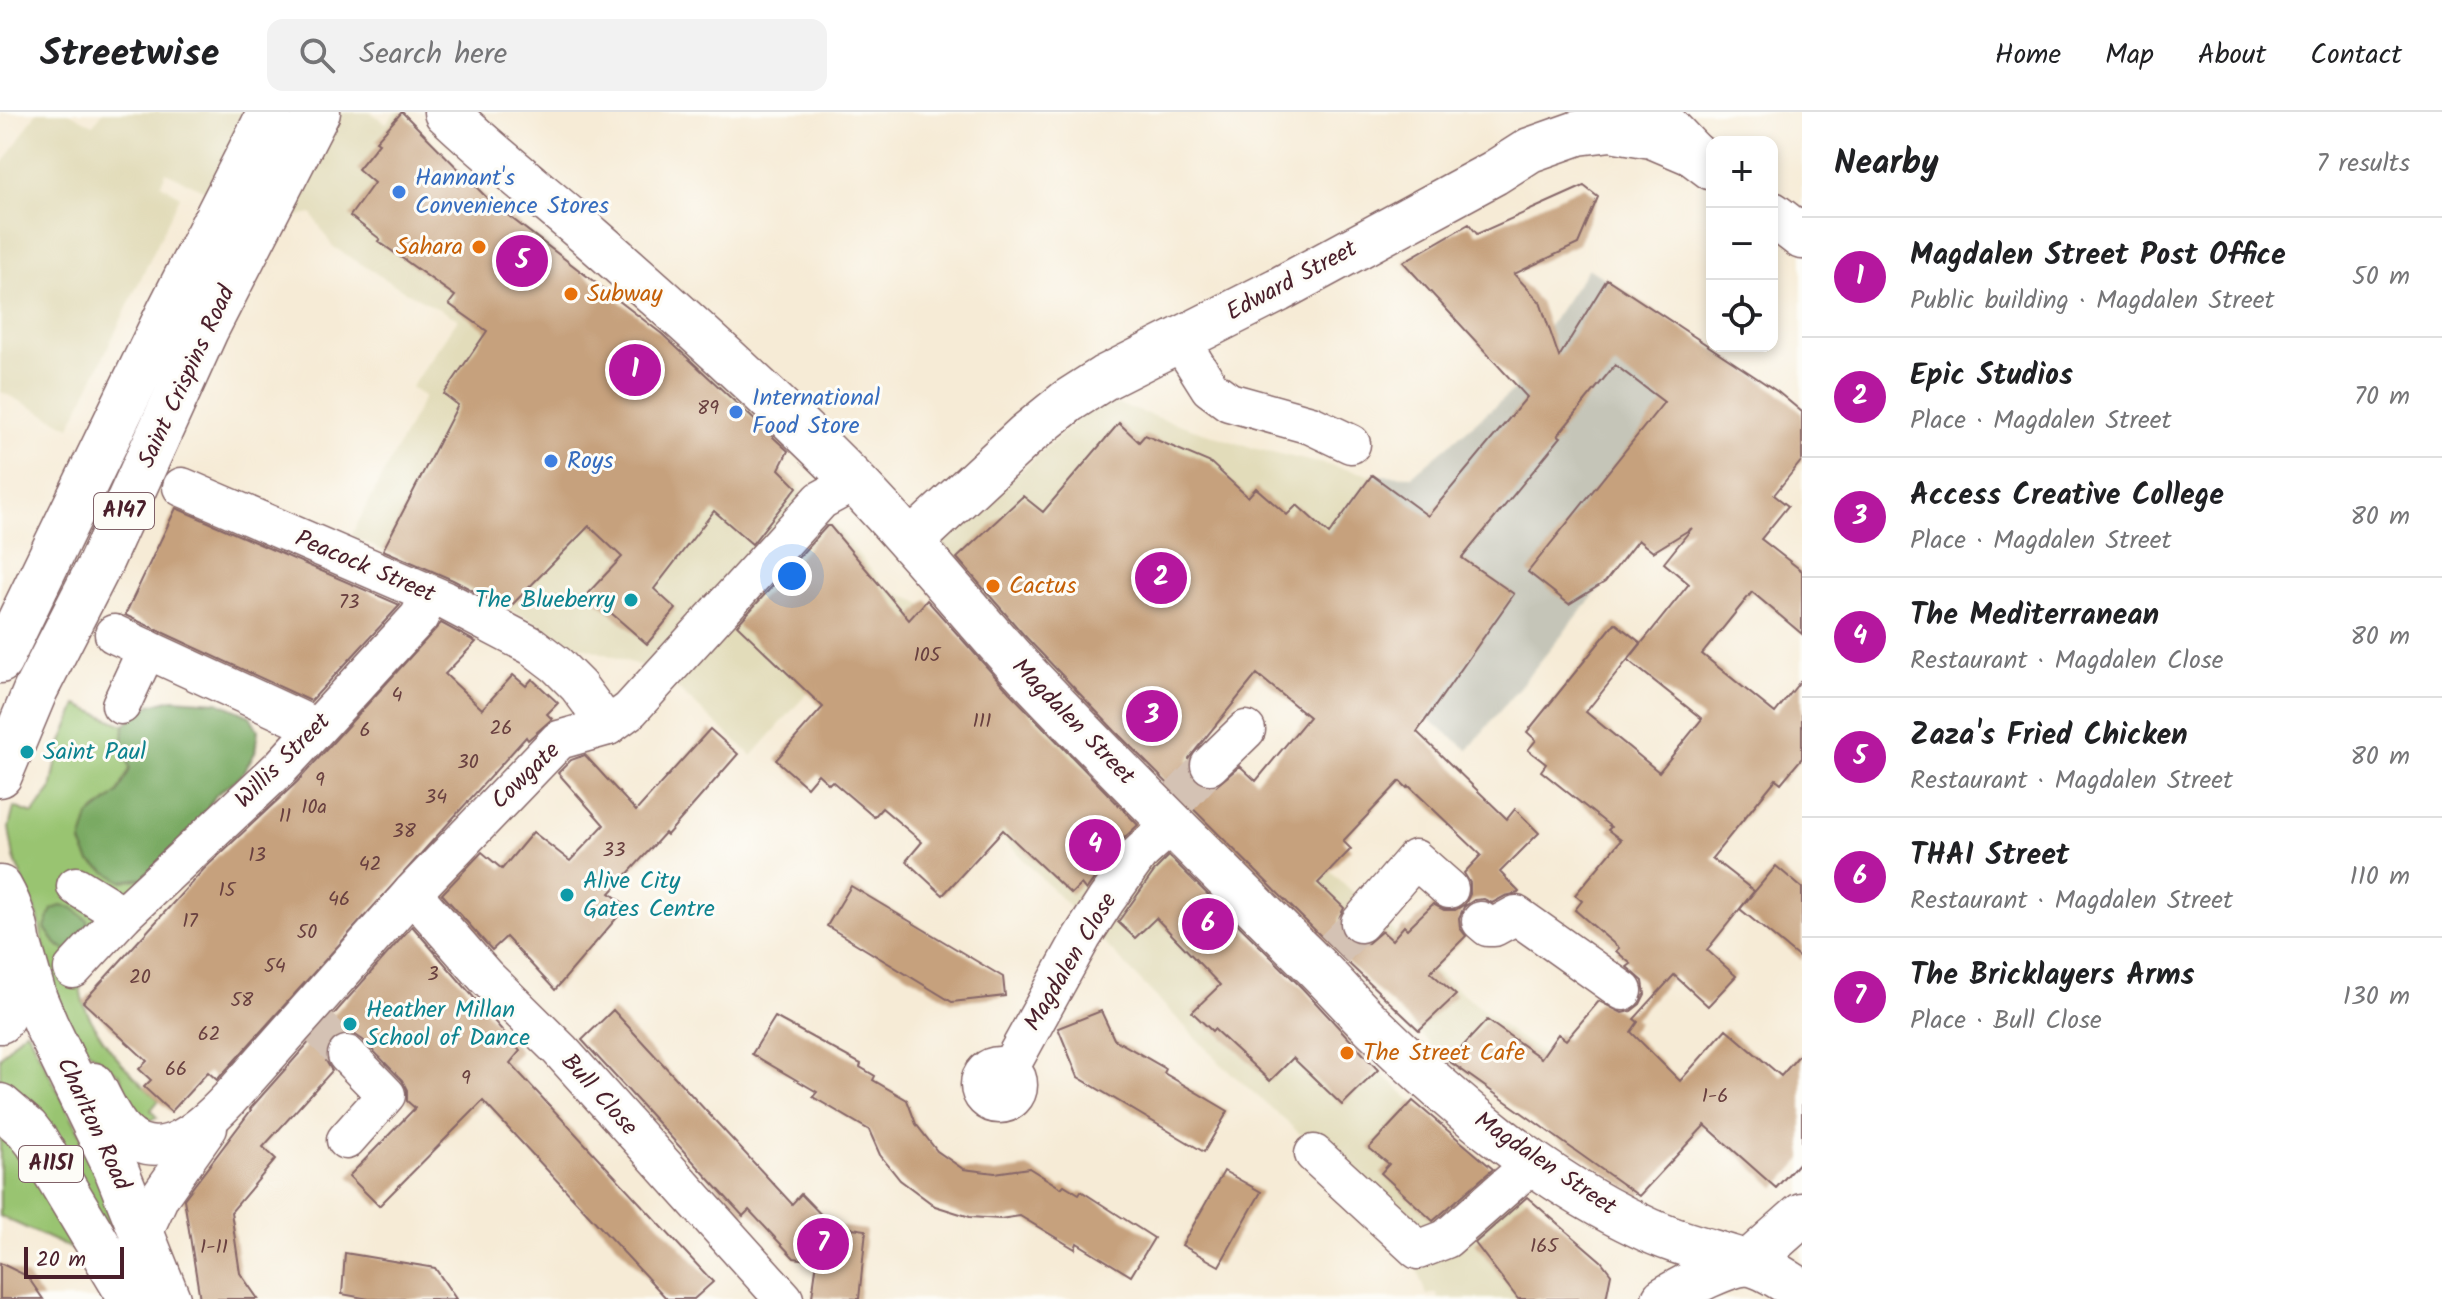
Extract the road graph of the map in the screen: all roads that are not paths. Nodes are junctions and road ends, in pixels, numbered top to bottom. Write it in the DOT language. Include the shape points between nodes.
graph roads {
  1 [pos="270,112"];
  2 [pos="318,112"];
  3 [pos="446,112"];
  4 [pos="1578,112"];
  5 [pos="1653,112"];
  6 [pos="1542,144"];
  7 [pos="1702,161"];
  8 [pos="1778,219"];
  9 [pos="1802,237"];
  10 [pos="188,321"];
  11 [pos="1179,339"];
  12 [pos="1351,444"];
  13 [pos="854,482"];
  14 [pos="182,487"];
  15 [pos="911,542"];
  16 [pos="430,595"];
  17 [pos="0,661"];
  18 [pos="121,705"];
  19 [pos="608,726"];
  20 [pos="315,729"];
  21 [pos="1246,730"];
  22 [pos="1210,765"];
  23 [pos="0,775"];
  24 [pos="1171,812"];
  25 [pos="76,886"];
  26 [pos="0,888"];
  27 [pos="1449,889"];
  28 [pos="412,893"];
  29 [pos="1511,910"];
  30 [pos="123,915"];
  31 [pos="1336,946"];
  32 [pos="20,947"];
  33 [pos="73,969"];
  34 [pos="1623,991"];
  35 [pos="0,1021"];
  36 [pos="55,1045"];
  37 [pos="347,1055"];
  38 [pos="1009,1069"];
  39 [pos="0,1106"];
  40 [pos="223,1106"];
  41 [pos="346,1140"];
  42 [pos="1314,1154"];
  43 [pos="1534,1162"];
  44 [pos="1802,1215"];
  45 [pos="143,1233"];
  46 [pos="1748,1263"];
  47 [pos="1802,1291"];
  48 [pos="131,1299"];
  49 [pos="168,1299"];
  50 [pos="784,1299"];
  51 [pos="1664,1299"];
  1 -- 10 [label="street, Saint Crispins Road / A147"];
  2 -- 10 [label="street, Saint Crispins Road / A147"];
  3 -- 13 [label="street, Magdalen Street" via="716,348"];
  4 -- 6 [label="street"];
  5 -- 7 [label="street"];
  6 -- 7 [label="street, Edward Street" via="1611,129 1652,136"];
  6 -- 11 [label="street, Edward Street"];
  8 -- 9 [label="street"];
  10 -- 17 [label="street, Saint Crispins Road / A147"];
  10 -- 23 [label="street, Saint Crispins Road / A147" via="100,564 36,689"];
  11 -- 12 [label="street" via="1210,388 1229,402 1311,425"];
  11 -- 15 [label="street, Edward Street" via="1068,401"];
  13 -- 15 [label="street, Magdalen Street"];
  13 -- 19 [label="street, Cowgate" via="821,500 630,710"];
  14 -- 16 [label="street, Peacock Street"];
  15 -- 24 [label="street, Magdalen Street" via="969,612"];
  16 -- 19 [label="street, Peacock Street" via="544,655 578,686"];
  16 -- 20 [label="street, Willis Street" via="419,617"];
  18 -- 20 [label="street" via="130,642"];
  19 -- 28 [label="street, Cowgate" via="559,740"];
  20 -- 30 [label="street, Willis Street"];
  21 -- 22 [label="street"];
  24 -- 31 [label="street, Magdalen Street"];
  24 -- 38 [label="street, Magdalen Close" via="1082,937"];
  25 -- 30 [label="street"];
  26 -- 32 [label="street, Charlton Road" via="17,925"];
  27 -- 31 [label="street" via="1422,851"];
  28 -- 40 [label="street, Cowgate" via="310,1018"];
  28 -- 50 [label="street, Bull Close"];
  29 -- 34 [label="street"];
  30 -- 33 [label="street, Willis Street"];
  31 -- 43 [label="street, Magdalen Street" via="1371,1025"];
  32 -- 35 [label="street" via="13,995"];
  32 -- 36 [label="street, Charlton Road / A1151"];
  36 -- 40 [label="street, Cowgate" via="84,1065 118,1125 143,1143 174,1144"];
  36 -- 45 [label="street, Charlton Road / A1151"];
  37 -- 41 [label="street" via="386,1095"];
  39 -- 48 [label="street, Charlton Road / A1151" via="37,1142"];
  40 -- 45 [label="street, Cowgate" via="160,1196"];
  42 -- 43 [label="street" via="1418,1250 1446,1239"];
  43 -- 46 [label="street, Magdalen Street" via="1640,1226"];
  44 -- 46 [label="street"];
  45 -- 49 [label="street, Charlton Road / A1151"];
  46 -- 47 [label="street, Magdalen Street"];
  46 -- 51 [label="street" via="1699,1279"];
}
